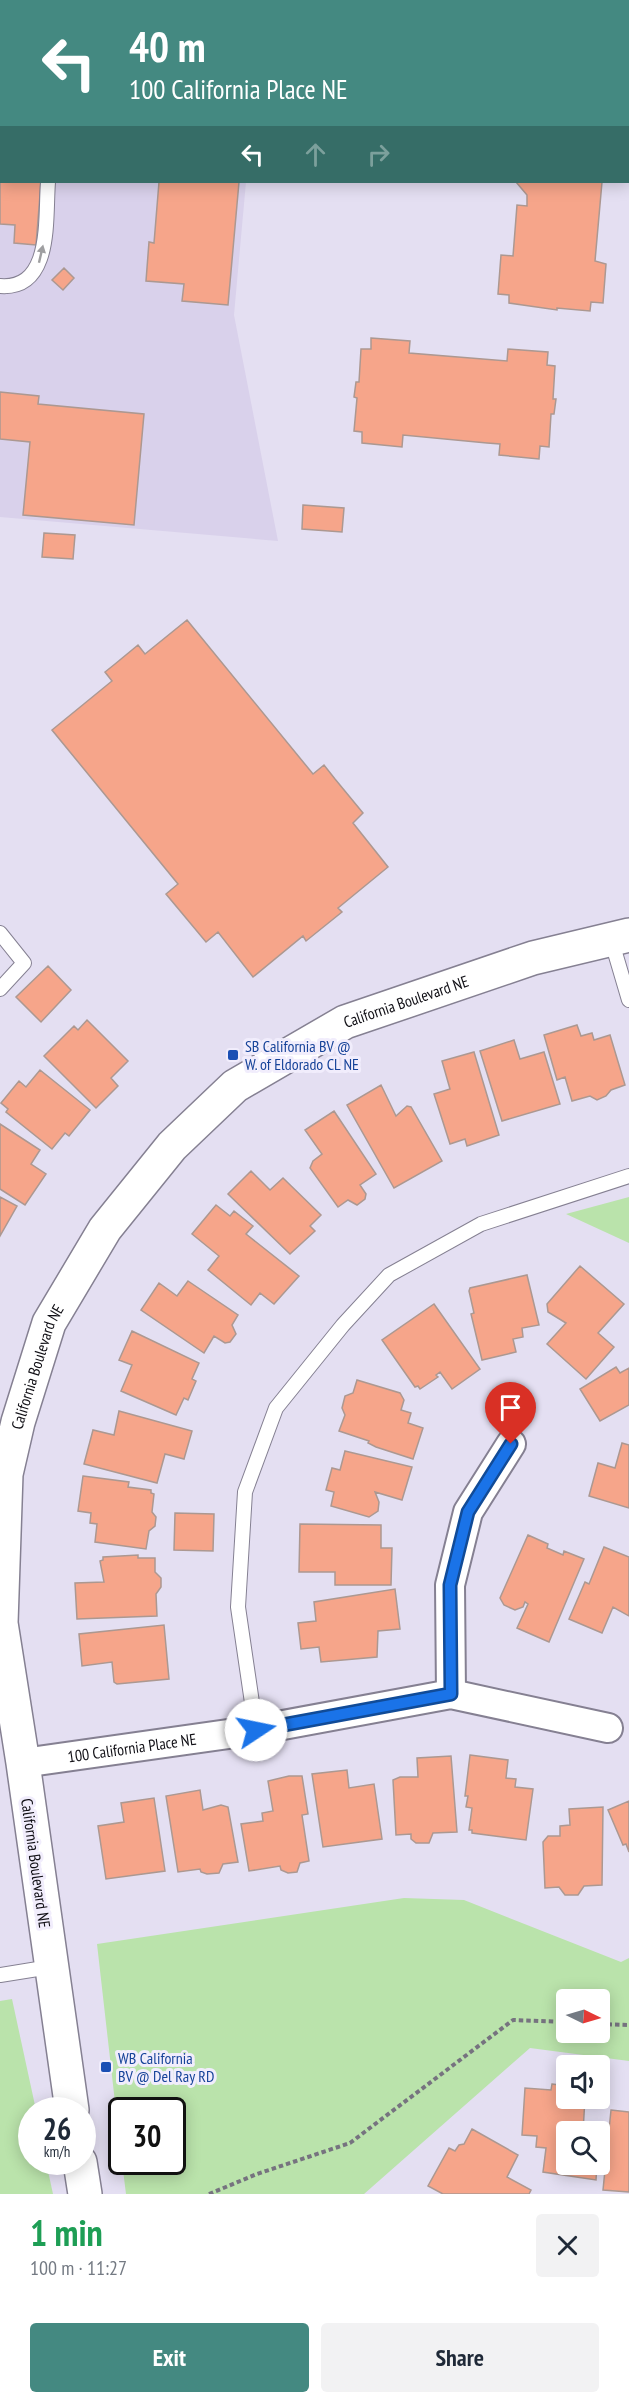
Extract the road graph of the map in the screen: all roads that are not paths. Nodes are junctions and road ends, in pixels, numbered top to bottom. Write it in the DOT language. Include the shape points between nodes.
graph roads {
  1 [pos="48,183"];
  2 [pos="4,284"];
  3 [pos="0,933"];
  4 [pos="623,934"];
  5 [pos="0,989"];
  6 [pos="629,1000"];
  7 [pos="629,1176"];
  8 [pos="9,1420"];
  9 [pos="511,1444"];
  10 [pos="3,1474"];
  11 [pos="451,1694"];
  12 [pos="608,1728"];
  13 [pos="256,1730"];
  14 [pos="23,1763"];
  15 [pos="50,1966"];
  16 [pos="0,1975"];
  17 [pos="70,2097"];
  18 [pos="82,2175"];
  19 [pos="85,2194"];
  2 -- 1 [label="lane, one-way" via="24,282 35,273 42,254"];
  3 -- 5 [label="lane" via="24,963"];
  4 -- 6 [label="lane"];
  4 -- 8 [label="street, California Boulevard NE" via="533,958 345,1022 235,1086 172,1146 105,1229 49,1323"];
  7 -- 13 [label="lane" via="481,1224 389,1275 276,1408 244,1492 238,1607"];
  8 -- 10 [label="street, California Boulevard NE"];
  9 -- 11 [label="street" via="468,1512 450,1585"];
  10 -- 14 [label="street, California Boulevard NE" via="1,1623"];
  11 -- 12 [label="street, 100 California Place NE"];
  11 -- 13 [label="street, 100 California Place NE"];
  13 -- 14 [label="street, 100 California Place NE"];
  14 -- 15 [label="street, California Boulevard NE"];
  15 -- 16 [label="lane"];
  15 -- 17 [label="street, California Boulevard NE"];
  18 -- 19 [label="street"];
}
